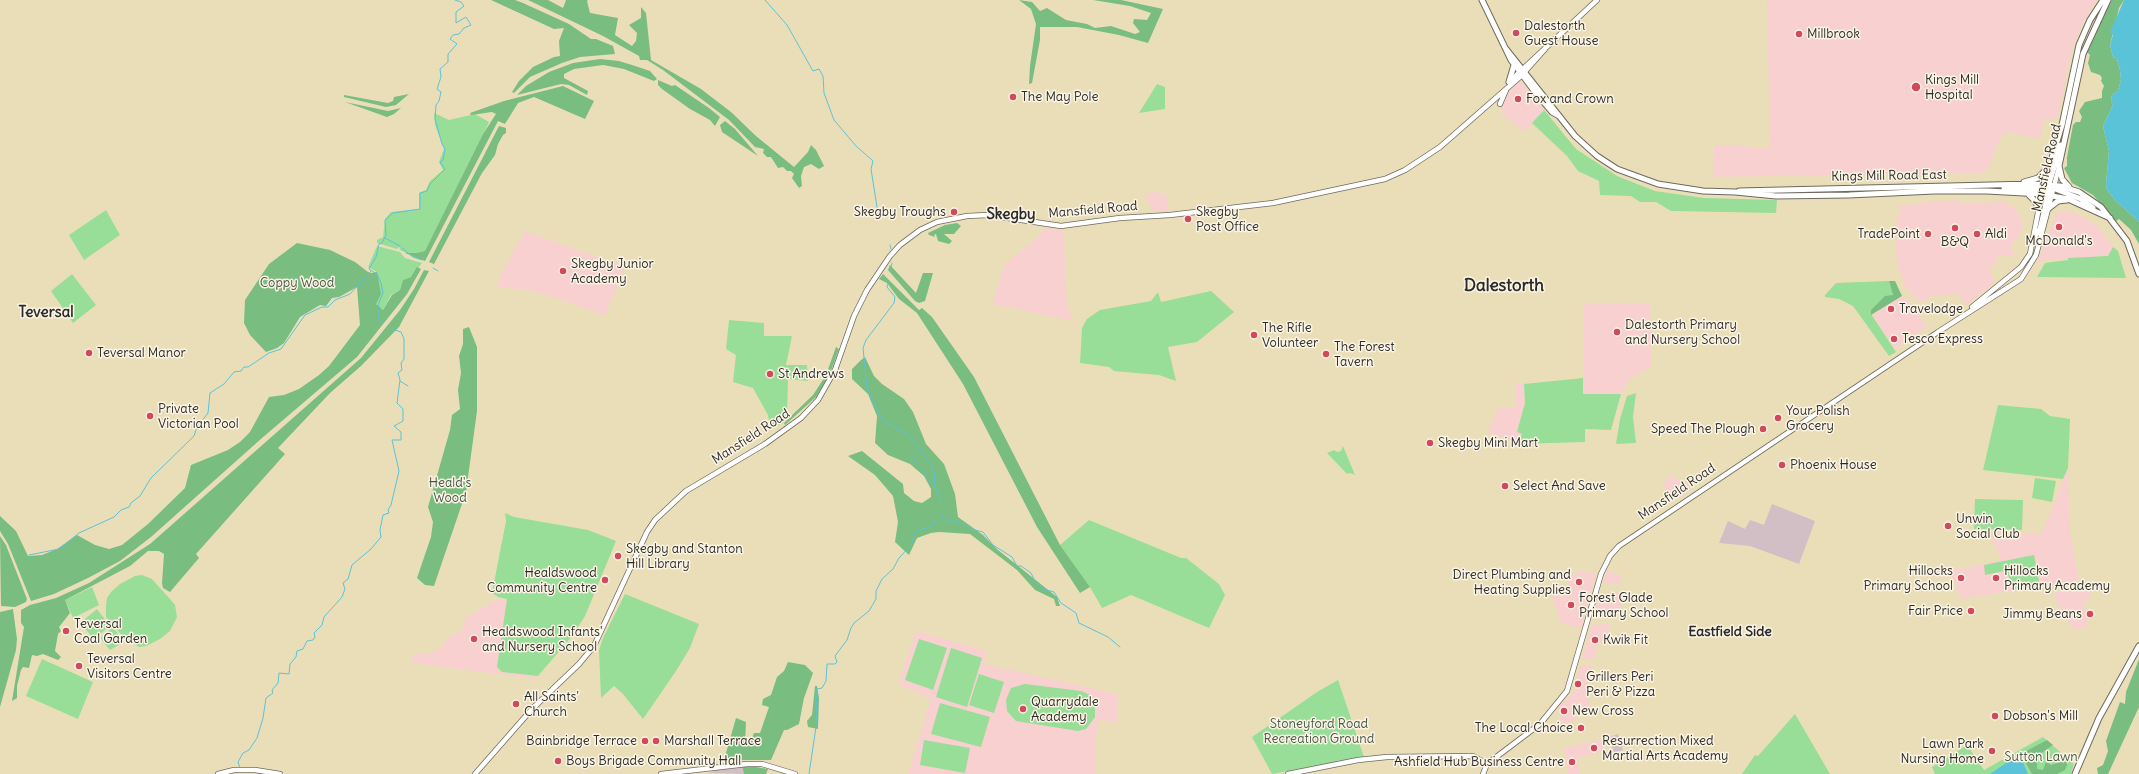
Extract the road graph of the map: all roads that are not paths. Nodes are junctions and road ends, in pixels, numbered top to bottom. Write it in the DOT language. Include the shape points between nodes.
graph roads {
  1 [pos="1482,0"];
  2 [pos="1597,0"];
  3 [pos="2103,0"];
  4 [pos="2108,0"];
  5 [pos="1506,49"];
  6 [pos="1514,65"];
  7 [pos="1524,70"];
  8 [pos="1520,74"];
  9 [pos="1508,84"];
  10 [pos="1500,104"];
  11 [pos="1560,117"];
  12 [pos="2065,139"];
  13 [pos="2059,166"];
  14 [pos="2047,169"];
  15 [pos="1990,184"];
  16 [pos="2018,184"];
  17 [pos="2070,188"];
  18 [pos="2048,189"];
  19 [pos="1735,192"];
  20 [pos="2026,193"];
  21 [pos="2072,200"];
  22 [pos="2049,208"];
  23 [pos="2039,210"];
  24 [pos="2097,211"];
  25 [pos="2110,218"];
  26 [pos="2033,239"];
  27 [pos="2139,274"];
  28 [pos="1968,312"];
  29 [pos="2139,646"];
  30 [pos="1487,764"];
  31 [pos="476,772"];
  32 [pos="218,774"];
  33 [pos="280,774"];
  34 [pos="471,774"];
  35 [pos="661,774"];
  36 [pos="795,774"];
  37 [pos="1288,774"];
  38 [pos="1483,774"];
  39 [pos="2075,774"];
  1 -- 5 [label="highway, Kings Mill Road East"];
  2 -- 7 [label="main road, Mansfield Road"];
  3 -- 14 [label="highway, Mansfield Road" via="2090,20 2079,45 2062,124"];
  4 -- 12 [label="highway, Mansfield Road" via="2086,47"];
  5 -- 6 [label="highway, Kings Mill Road East"];
  5 -- 7 [label="highway, Kings Mill Road East"];
  6 -- 8 [label="highway, Kings Mill Road East"];
  6 -- 9 [label="highway"];
  7 -- 8 [label="main road, Mansfield Road"];
  7 -- 11 [label="highway, Kings Mill Road East"];
  8 -- 9 [label="main road, Mansfield Road"];
  8 -- 11 [label="highway, Kings Mill Road East" via="1552,112"];
  9 -- 10 [label="main road"];
  9 -- 31 [label="main road, Mansfield Road" via="1440,147 1422,160 1385,179 1371,183 1273,202 1170,215 1061,226 988,215 967,216 937,222 920,230 890,256 868,290 854,316 835,370 818,400 800,418 765,444 686,491 655,520 594,646 536,705"];
  11 -- 19 [label="highway, Kings Mill Road East" via="1575,136 1597,156 1624,172 1674,188"];
  12 -- 13 [label="highway, Mansfield Road"];
  12 -- 18 [label="highway" via="2058,152"];
  13 -- 17 [label="highway" via="2062,179"];
  13 -- 18 [label="main road, Mansfield Road"];
  14 -- 16 [label="highway" via="2038,178"];
  14 -- 18 [label="highway, Mansfield Road"];
  15 -- 16 [label="highway, Kings Mill Road East"];
  15 -- 18 [label="highway" via="2000,188"];
  15 -- 19 [label="highway, Kings Mill Road East" via="1744,189"];
  16 -- 18 [label="highway, Kings Mill Road East"];
  17 -- 18 [label="highway"];
  17 -- 25 [label="highway" via="2101,207"];
  18 -- 20 [label="highway, Kings Mill Road East"];
  18 -- 21 [label="highway"];
  18 -- 22 [label="main road, Mansfield Road"];
  18 -- 23 [label="main road, Mansfield Road"];
  18 -- 24 [label="highway" via="2081,199"];
  18 -- 26 [label="highway" via="2040,229"];
  19 -- 20 [label="highway, Kings Mill Road East" via="1776,196 1849,196 1934,191"];
  20 -- 23 [label="highway" via="2033,198"];
  21 -- 22 [label="highway" via="2058,201"];
  21 -- 24 [label="highway"];
  22 -- 28 [label="main road, Mansfield Road" via="2036,255 2027,272 2009,288"];
  23 -- 26 [label="main road, Mansfield Road"];
  24 -- 25 [label="highway"];
  25 -- 27 [label="highway" via="2127,241"];
  26 -- 28 [label="main road, Mansfield Road" via="2030,254 2021,267 1982,297"];
  28 -- 30 [label="main road, Mansfield Road" via="1619,546 1610,556 1601,574 1567,691 1540,724"];
  29 -- 39 [label="highway" via="2099,718"];
  30 -- 37 [label="main road" via="1473,756 1387,757"];
  30 -- 38 [label="main road"];
  31 -- 34 [label="main road, Mansfield Road"];
  32 -- 33 [label="main road" via="242,770"];
  35 -- 36 [label="main road" via="762,764"];
}
